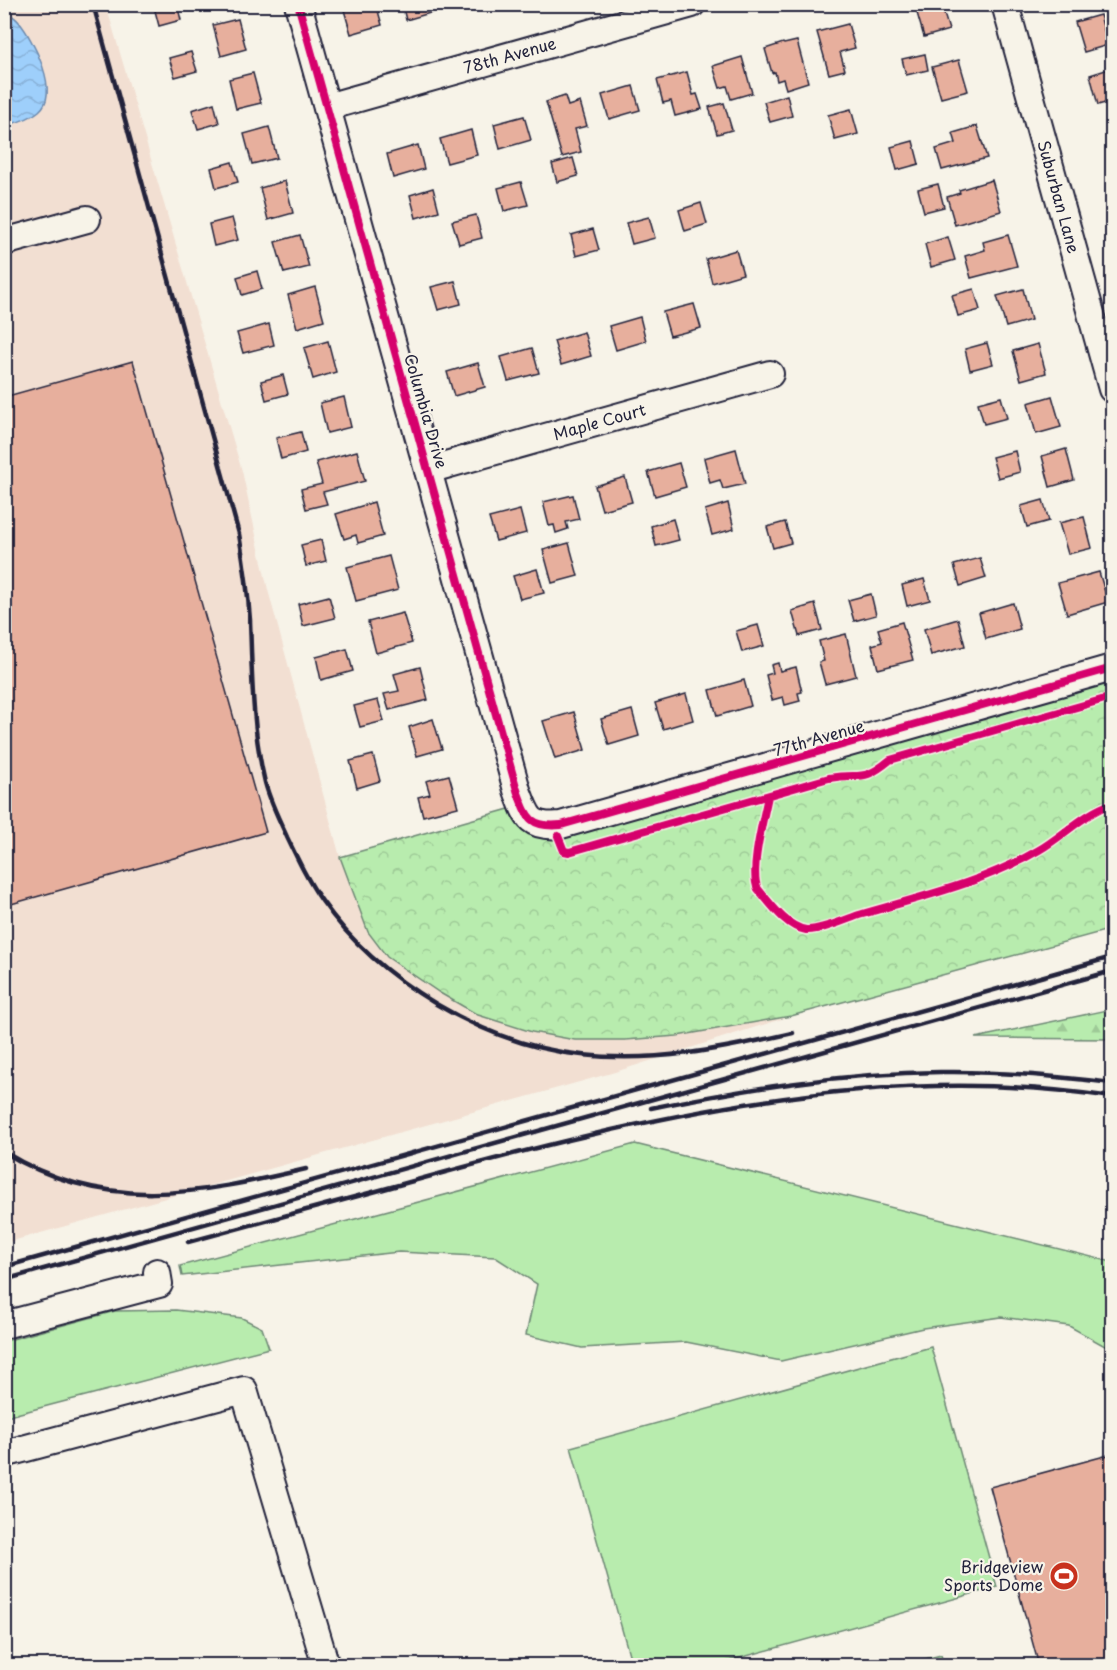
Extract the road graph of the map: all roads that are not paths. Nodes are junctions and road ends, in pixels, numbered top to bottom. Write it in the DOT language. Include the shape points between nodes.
graph roads {
  1 [pos="298,4"];
  2 [pos="692,4"];
  3 [pos="1005,4"];
  4 [pos="327,107"];
  5 [pos="87,219"];
  6 [pos="4,242"];
  7 [pos="770,374"];
  8 [pos="1113,389"];
  9 [pos="428,470"];
  10 [pos="1113,668"];
  11 [pos="533,823"];
  12 [pos="156,1272"];
  13 [pos="4,1325"];
  14 [pos="4,1454"];
  15 [pos="326,1665"];
  1 -- 4 [label="street, Columbia Drive"];
  2 -- 4 [label="street, 78th Avenue"];
  3 -- 8 [label="street, Suburban Lane"];
  4 -- 9 [label="street, Columbia Drive"];
  5 -- 6 [label="street"];
  7 -- 9 [label="street, Maple Court"];
  9 -- 11 [label="street, Columbia Drive" via="517,790"];
  10 -- 11 [label="street, 77th Avenue" via="561,825"];
  12 -- 13 [label="street" via="159,1284"];
  14 -- 15 [label="street" via="244,1390"];
}
